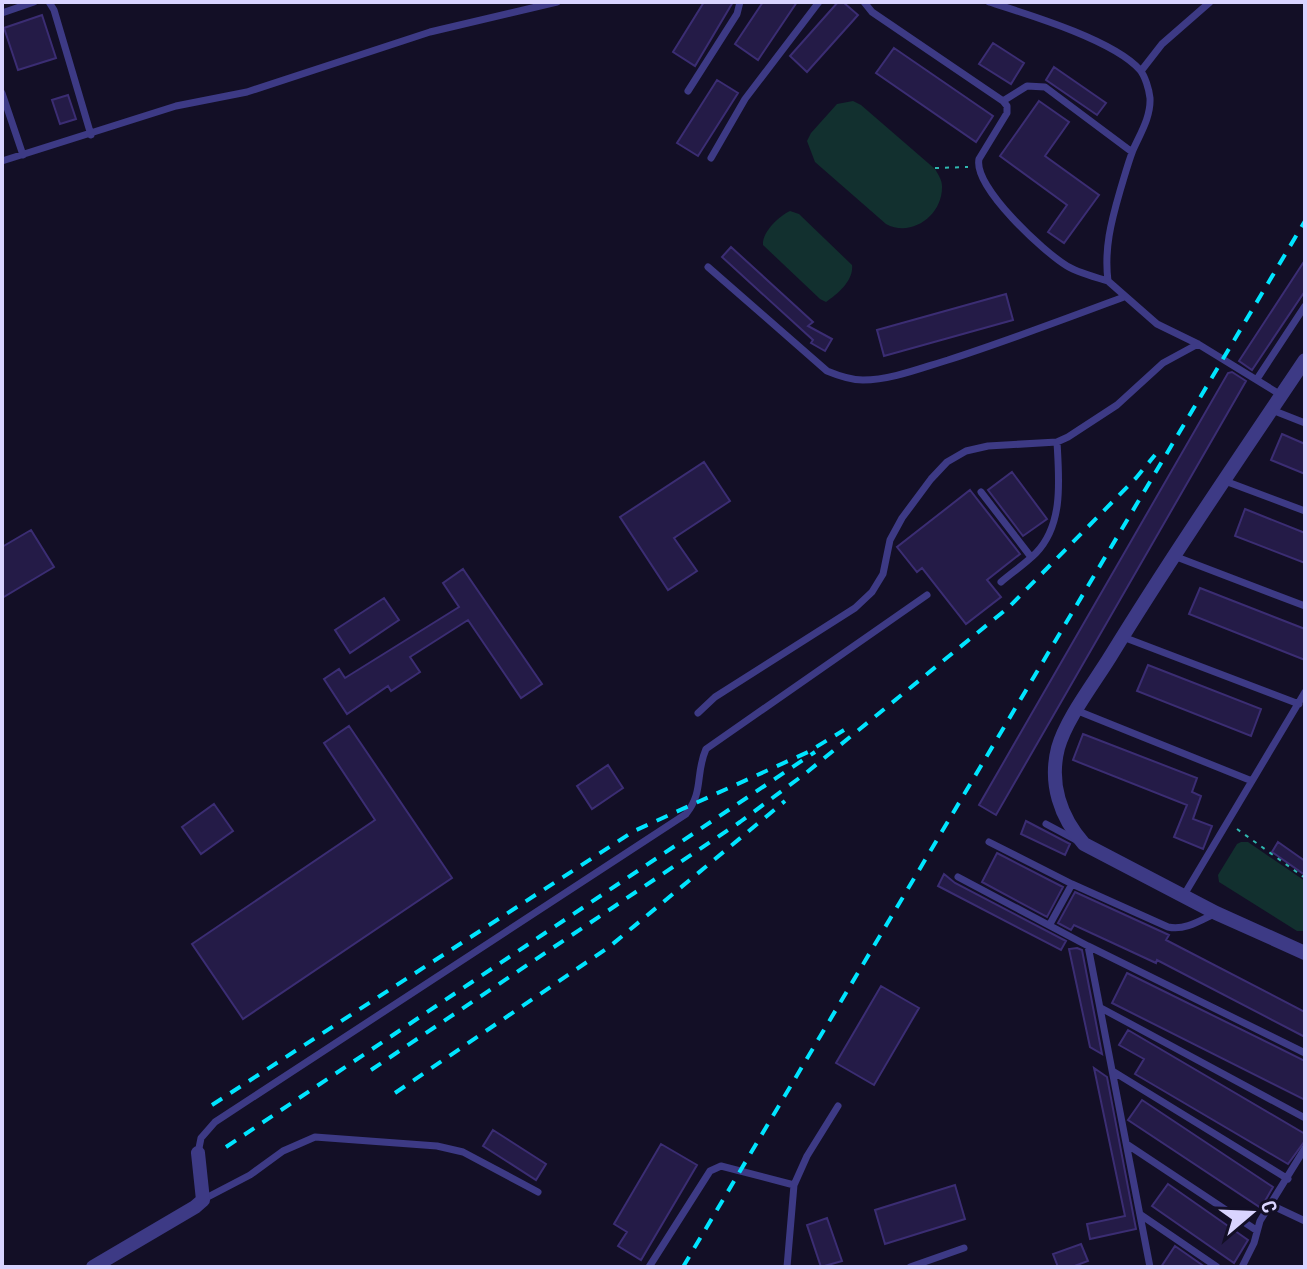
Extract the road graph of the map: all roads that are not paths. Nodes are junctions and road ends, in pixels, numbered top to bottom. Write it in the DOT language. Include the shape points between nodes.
graph roads {
  1 [pos="34,2"];
  2 [pos="49,2"];
  3 [pos="557,2"];
  4 [pos="740,2"];
  5 [pos="819,2"];
  6 [pos="864,2"];
  7 [pos="989,2"];
  8 [pos="1210,2"];
  9 [pos="2,13"];
  10 [pos="1141,71"];
  11 [pos="688,91"];
  12 [pos="2,93"];
  13 [pos="1003,101"];
  14 [pos="91,135"];
  15 [pos="1132,152"];
  16 [pos="23,155"];
  17 [pos="711,158"];
  18 [pos="2,161"];
  19 [pos="708,267"];
  20 [pos="1108,281"];
  21 [pos="1124,297"];
  22 [pos="1305,306"];
  23 [pos="1198,344"];
  24 [pos="1305,360"];
  25 [pos="1257,379"];
  26 [pos="1281,395"];
  27 [pos="1272,410"];
  28 [pos="1305,423"];
  29 [pos="1057,442"];
  30 [pos="1223,480"];
  31 [pos="981,492"];
  32 [pos="1305,511"];
  33 [pos="1174,556"];
  34 [pos="1031,557"];
  35 [pos="1001,582"];
  36 [pos="927,595"];
  37 [pos="1305,606"];
  38 [pos="1123,637"];
  39 [pos="1305,692"];
  40 [pos="1299,704"];
  41 [pos="1078,711"];
  42 [pos="698,713"];
  43 [pos="1252,781"];
  44 [pos="1046,824"];
  45 [pos="989,842"];
  46 [pos="1084,844"];
  47 [pos="958,877"];
  48 [pos="1072,884"];
  49 [pos="1184,895"];
  50 [pos="1216,913"];
  51 [pos="1050,924"];
  52 [pos="1088,946"];
  53 [pos="1305,953"];
  54 [pos="1101,1008"];
  55 [pos="1305,1053"];
  56 [pos="1114,1072"];
  57 [pos="838,1106"];
  58 [pos="1305,1118"];
  59 [pos="1128,1145"];
  60 [pos="1305,1148"];
  61 [pos="198,1153"];
  62 [pos="1288,1179"];
  63 [pos="794,1185"];
  64 [pos="538,1192"];
  65 [pos="203,1200"];
  66 [pos="1271,1205"];
  67 [pos="1141,1215"];
  68 [pos="1305,1221"];
  69 [pos="1256,1230"];
  70 [pos="964,1248"];
  71 [pos="93,1267"];
  72 [pos="649,1267"];
  73 [pos="787,1267"];
  74 [pos="910,1267"];
  75 [pos="1150,1267"];
  76 [pos="1217,1267"];
  77 [pos="1242,1267"];
  1 -- 9 [label="lane"];
  2 -- 14 [label="lane"];
  3 -- 14 [label="lane" via="430,32 247,92 176,106"];
  4 -- 11 [label="lane"];
  5 -- 17 [label="lane" via="745,99"];
  6 -- 13 [label="lane"];
  7 -- 10 [label="lane" via="1093,41"];
  8 -- 10 [label="lane" via="1162,44"];
  10 -- 15 [label="lane" via="1150,99"];
  12 -- 16 [label="lane"];
  13 -- 15 [label="lane" via="1027,86 1045,87"];
  13 -- 20 [label="lane" via="1007,113 977,166 985,185 1067,266"];
  14 -- 16 [label="lane"];
  15 -- 20 [label="lane" via="1108,231"];
  16 -- 18 [label="lane"];
  19 -- 21 [label="lane" via="827,371 861,380 924,368"];
  20 -- 21 [label="lane"];
  21 -- 23 [label="lane" via="1157,324"];
  22 -- 25 [label="lane"];
  23 -- 25 [label="lane"];
  23 -- 29 [label="lane" via="1163,363 1089,426"];
  24 -- 26 [label="street"];
  25 -- 26 [label="lane"];
  26 -- 27 [label="street"];
  27 -- 28 [label="lane"];
  27 -- 30 [label="street"];
  29 -- 34 [label="lane" via="1052,531"];
  29 -- 42 [label="lane" via="988,446 947,462 902,518 872,592"];
  30 -- 32 [label="lane"];
  30 -- 33 [label="street"];
  31 -- 34 [label="lane"];
  33 -- 37 [label="lane"];
  33 -- 38 [label="street"];
  34 -- 35 [label="lane"];
  36 -- 61 [label="lane" via="706,749 696,802 686,814 215,1122 201,1138"];
  38 -- 40 [label="lane"];
  38 -- 41 [label="street"];
  39 -- 40 [label="lane"];
  40 -- 43 [label="lane"];
  41 -- 43 [label="lane"];
  41 -- 46 [label="street" via="1059,746 1057,795 1070,828"];
  43 -- 49 [label="lane"];
  44 -- 46 [label="lane"];
  45 -- 48 [label="lane"];
  46 -- 49 [label="street"];
  47 -- 51 [label="lane"];
  48 -- 50 [label="lane" via="1176,929"];
  48 -- 51 [label="lane"];
  49 -- 50 [label="street"];
  50 -- 53 [label="street"];
  51 -- 52 [label="lane"];
  52 -- 54 [label="lane"];
  52 -- 55 [label="lane"];
  54 -- 56 [label="lane"];
  54 -- 58 [label="lane"];
  56 -- 59 [label="lane"];
  56 -- 62 [label="lane"];
  57 -- 63 [label="lane"];
  59 -- 67 [label="lane"];
  59 -- 69 [label="lane"];
  60 -- 62 [label="lane"];
  61 -- 65 [label="street"];
  62 -- 66 [label="lane"];
  63 -- 72 [label="lane" via="721,1166 710,1171"];
  63 -- 73 [label="lane"];
  64 -- 65 [label="lane" via="463,1152 386,1140 315,1137"];
  65 -- 71 [label="street"];
  66 -- 68 [label="lane"];
  66 -- 69 [label="lane"];
  67 -- 75 [label="lane"];
  67 -- 76 [label="lane"];
  69 -- 77 [label="lane"];
  70 -- 74 [label="lane"];
}
